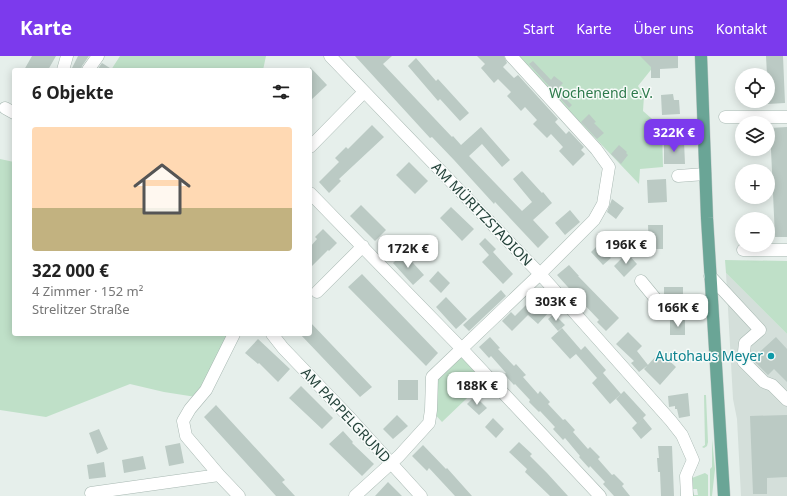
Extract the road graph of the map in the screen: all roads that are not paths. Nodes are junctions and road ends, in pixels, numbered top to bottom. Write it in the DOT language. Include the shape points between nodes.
graph roads {
  1 [pos="67,56"];
  2 [pos="98,56"];
  3 [pos="330,56"];
  4 [pos="511,56"];
  5 [pos="701,56"];
  6 [pos="64,68"];
  7 [pos="89,68"];
  8 [pos="364,92"];
  9 [pos="725,117"];
  10 [pos="787,117"];
  11 [pos="312,145"];
  12 [pos="705,174"];
  13 [pos="678,176"];
  14 [pos="312,195"];
  15 [pos="312,204"];
  16 [pos="360,248"];
  17 [pos="775,250"];
  18 [pos="787,250"];
  19 [pos="540,274"];
  20 [pos="710,276"];
  21 [pos="641,281"];
  22 [pos="317,292"];
  23 [pos="712,306"];
  24 [pos="233,336"];
  25 [pos="273,336"];
  26 [pos="459,350"];
  27 [pos="787,400"];
  28 [pos="390,463"];
  29 [pos="219,475"];
  30 [pos="91,493"];
  31 [pos="238,496"];
  32 [pos="355,496"];
  33 [pos="421,496"];
  34 [pos="600,496"];
  35 [pos="687,496"];
  36 [pos="724,496"];
  1 -- 6 [label="street"];
  2 -- 7 [label="street"];
  3 -- 8 [label="street, AM MÜRITZSTADION"];
  4 -- 19 [label="street" via="596,149 609,168 603,204 594,220"];
  5 -- 12 [label="main road"];
  8 -- 11 [label="street"];
  8 -- 19 [label="street, AM MÜRITZSTADION"];
  9 -- 10 [label="street"];
  12 -- 13 [label="street"];
  12 -- 20 [label="main road"];
  14 -- 16 [label="street"];
  15 -- 16 [label="street"];
  16 -- 22 [label="street"];
  16 -- 26 [label="street"];
  17 -- 18 [label="street"];
  19 -- 26 [label="street"];
  19 -- 35 [label="street, AM MÜRITZSTADION" via="682,435 693,460 686,476"];
  20 -- 23 [label="main road"];
  20 -- 27 [label="street" via="760,330 745,344 743,361"];
  21 -- 23 [label="street" via="664,309"];
  23 -- 36 [label="main road"];
  24 -- 29 [label="street" via="206,390 183,421 186,436"];
  25 -- 28 [label="street, AM PAPPELGRUND"];
  26 -- 28 [label="street" via="432,377 429,423"];
  26 -- 34 [label="street"];
  28 -- 32 [label="street"];
  28 -- 33 [label="street, AM PAPPELGRUND"];
  29 -- 30 [label="street"];
  29 -- 31 [label="street"];
}
